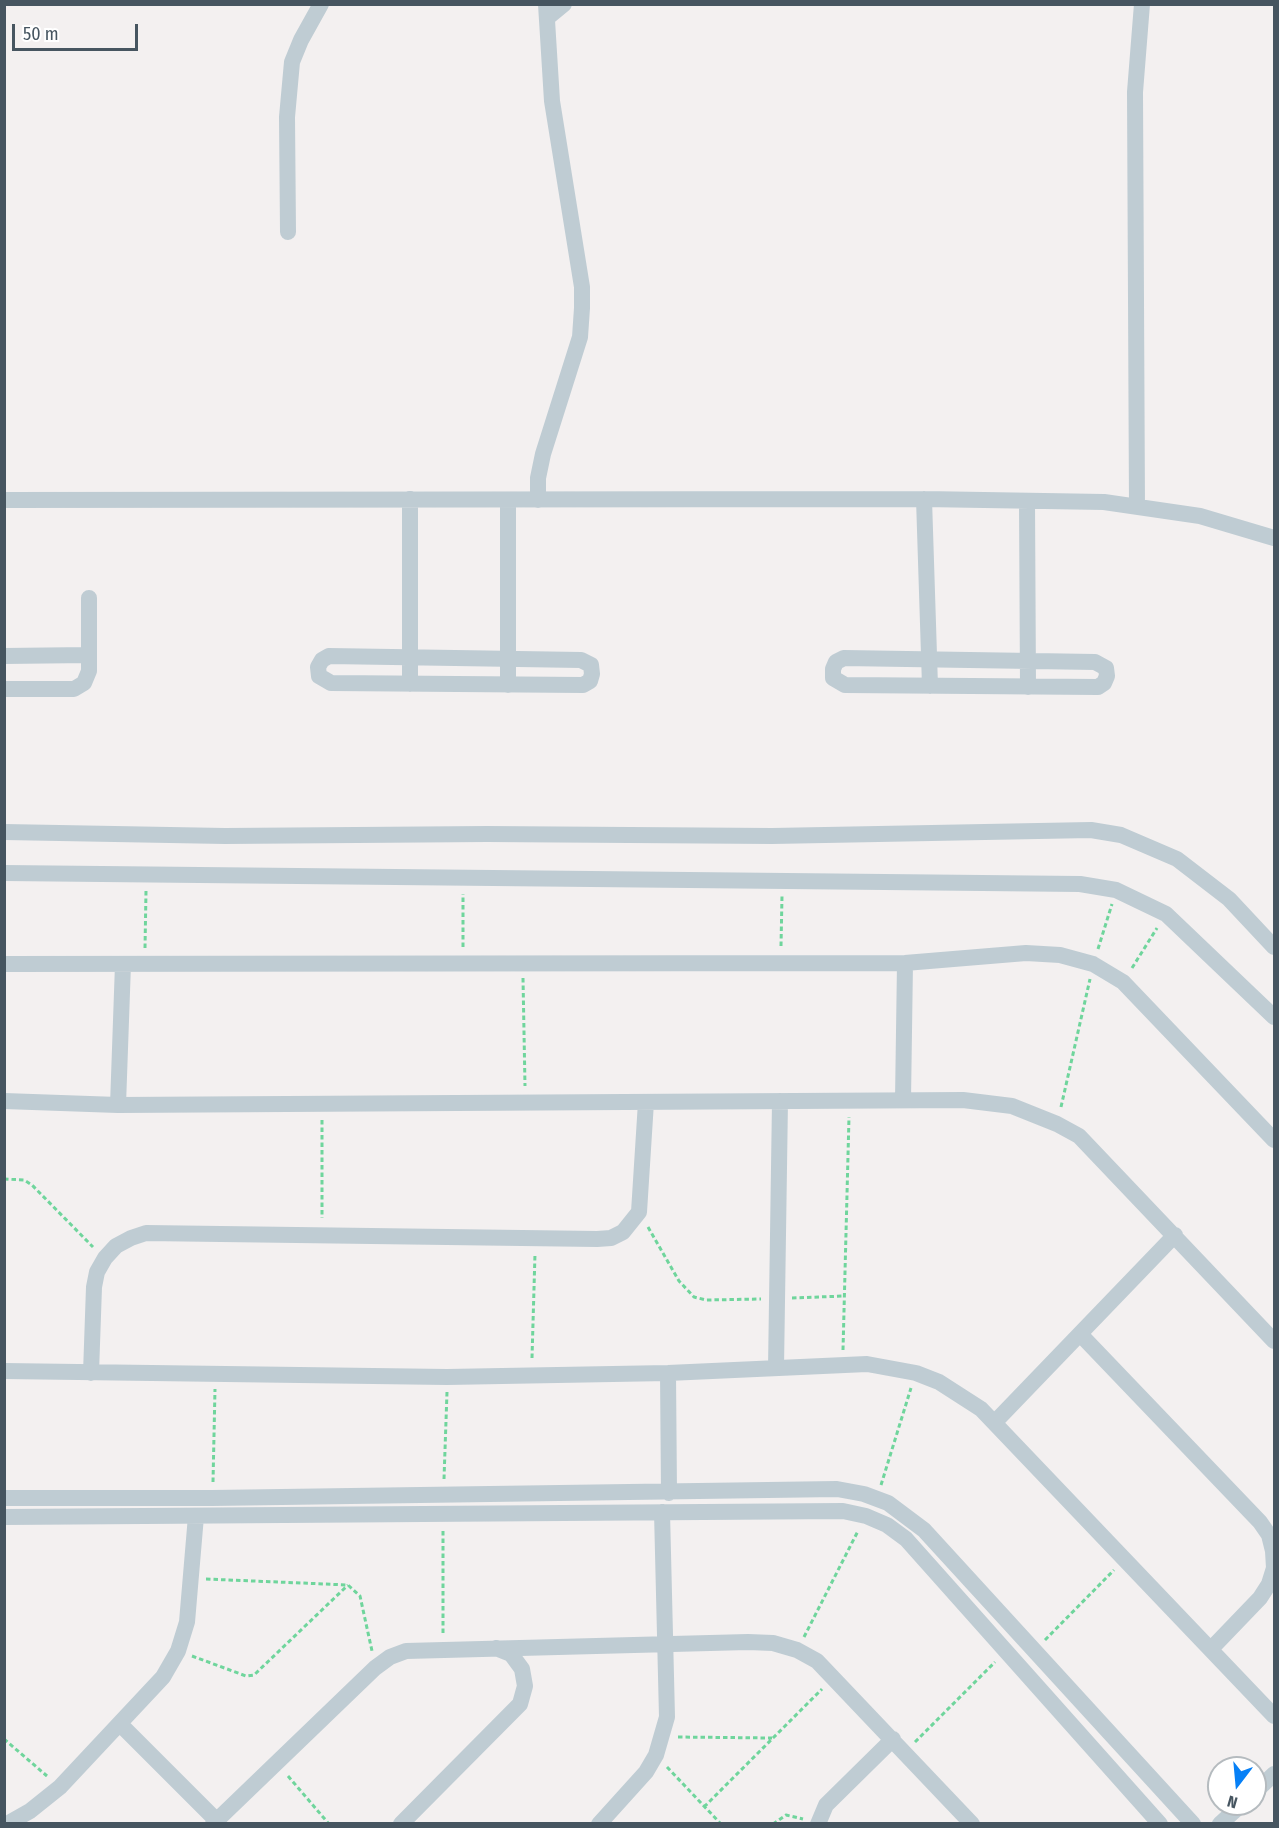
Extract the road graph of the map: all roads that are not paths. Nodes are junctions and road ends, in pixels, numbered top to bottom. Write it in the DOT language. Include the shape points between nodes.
graph roads {
  1 [pos="321,4"];
  2 [pos="564,4"];
  3 [pos="1142,4"];
  4 [pos="547,11"];
  5 [pos="288,232"];
  6 [pos="924,499"];
  7 [pos="4,500"];
  8 [pos="410,500"];
  9 [pos="508,500"];
  10 [pos="538,500"];
  11 [pos="1027,502"];
  12 [pos="1137,507"];
  13 [pos="1275,538"];
  14 [pos="89,598"];
  15 [pos="89,655"];
  16 [pos="4,656"];
  17 [pos="410,657"];
  18 [pos="508,658"];
  19 [pos="929,658"];
  20 [pos="1028,661"];
  21 [pos="410,684"];
  22 [pos="508,685"];
  23 [pos="930,686"];
  24 [pos="1028,687"];
  25 [pos="4,689"];
  26 [pos="4,832"];
  27 [pos="4,873"];
  28 [pos="1275,947"];
  29 [pos="905,963"];
  30 [pos="4,964"];
  31 [pos="123,964"];
  32 [pos="1275,1017"];
  33 [pos="903,1100"];
  34 [pos="4,1101"];
  35 [pos="780,1101"];
  36 [pos="646,1102"];
  37 [pos="118,1105"];
  38 [pos="1275,1140"];
  39 [pos="1174,1235"];
  40 [pos="1272,1333"];
  41 [pos="1080,1334"];
  42 [pos="776,1368"];
  43 [pos="4,1371"];
  44 [pos="91,1373"];
  45 [pos="668,1373"];
  46 [pos="995,1422"];
  47 [pos="669,1493"];
  48 [pos="588,1494"];
  49 [pos="4,1498"];
  50 [pos="85,1498"];
  51 [pos="662,1512"];
  52 [pos="589,1513"];
  53 [pos="196,1516"];
  54 [pos="4,1517"];
  55 [pos="85,1517"];
  56 [pos="667,1644"];
  57 [pos="494,1647"];
  58 [pos="1211,1649"];
  59 [pos="1275,1716"];
  60 [pos="120,1724"];
  61 [pos="893,1739"];
  62 [pos="811,1821"];
  63 [pos="215,1822"];
  64 [pos="604,1822"];
  65 [pos="7,1824"];
  66 [pos="401,1824"];
  67 [pos="972,1824"];
  68 [pos="1160,1824"];
  69 [pos="1193,1824"];
  1 -- 5 [label="street" via="292,62 287,117"];
  2 -- 4 [label="street"];
  3 -- 12 [label="street" via="1135,92"];
  4 -- 10 [label="street" via="552,101 582,286 582,308 580,337 543,454"];
  6 -- 10 [label="street"];
  6 -- 11 [label="street"];
  6 -- 19 [label="street"];
  7 -- 8 [label="street"];
  8 -- 9 [label="street"];
  8 -- 17 [label="street"];
  9 -- 10 [label="street"];
  9 -- 18 [label="street"];
  11 -- 12 [label="street" via="1104,502"];
  11 -- 20 [label="street"];
  12 -- 13 [label="street" via="1200,516"];
  14 -- 15 [label="street"];
  15 -- 16 [label="street"];
  15 -- 25 [label="street" via="87,677 74,689"];
  17 -- 18 [label="street"];
  17 -- 21 [label="street"];
  17 -- 21 [label="street" via="329,656 318,667 319,676 331,683"];
  18 -- 22 [label="street"];
  18 -- 22 [label="street" via="581,660 591,665 592,674 583,685"];
  19 -- 20 [label="street"];
  19 -- 23 [label="street"];
  19 -- 23 [label="street" via="844,658 836,662 833,678 845,685"];
  20 -- 24 [label="street"];
  20 -- 24 [label="street" via="1095,662 1106,668 1107,676 1098,687"];
  21 -- 22 [label="street"];
  23 -- 24 [label="street"];
  26 -- 28 [label="street" via="772,837 1091,830 1121,835 1177,859 1229,899"];
  27 -- 32 [label="street" via="1080,884 1116,890 1166,914"];
  29 -- 31 [label="street"];
  29 -- 33 [label="street"];
  29 -- 38 [label="street" via="1026,954 1060,955 1093,964 1123,982"];
  30 -- 31 [label="street"];
  31 -- 37 [label="street"];
  33 -- 35 [label="street"];
  33 -- 39 [label="street" via="987,1101 1012,1106 1057,1124 1095,1151"];
  34 -- 37 [label="street"];
  35 -- 36 [label="street"];
  35 -- 42 [label="street"];
  36 -- 37 [label="street"];
  36 -- 44 [label="street" via="639,1212 628,1228 610,1238 146,1233 116,1246 105,1258 94,1287"];
  39 -- 40 [label="street"];
  39 -- 41 [label="street"];
  41 -- 46 [label="street"];
  41 -- 58 [label="street" via="1269,1535 1274,1560 1269,1584"];
  42 -- 45 [label="street"];
  42 -- 46 [label="street" via="875,1365 916,1373 961,1394"];
  43 -- 44 [label="street"];
  44 -- 45 [label="street" via="447,1377"];
  45 -- 47 [label="street"];
  46 -- 58 [label="street"];
  47 -- 48 [label="street"];
  47 -- 69 [label="street" via="837,1489 876,1498 900,1510 924,1530 1036,1650"];
  48 -- 50 [label="street"];
  48 -- 52 [label="street"];
  49 -- 50 [label="street"];
  50 -- 55 [label="street"];
  51 -- 52 [label="street"];
  51 -- 56 [label="street"];
  51 -- 68 [label="street" via="843,1510 887,1526 906,1539"];
  52 -- 53 [label="street"];
  53 -- 55 [label="street"];
  53 -- 60 [label="street" via="187,1622 177,1651 163,1677"];
  54 -- 55 [label="street"];
  56 -- 57 [label="street"];
  56 -- 61 [label="street" via="773,1643 797,1650 817,1661"];
  56 -- 64 [label="street" via="667,1717 663,1737 634,1787"];
  57 -- 63 [label="street" via="406,1651 390,1657"];
  57 -- 66 [label="street" via="511,1654 522,1669 525,1686 520,1704"];
  58 -- 59 [label="street"];
  60 -- 63 [label="street"];
  60 -- 65 [label="street" via="60,1787"];
  61 -- 62 [label="street"];
  61 -- 67 [label="street"];
}
